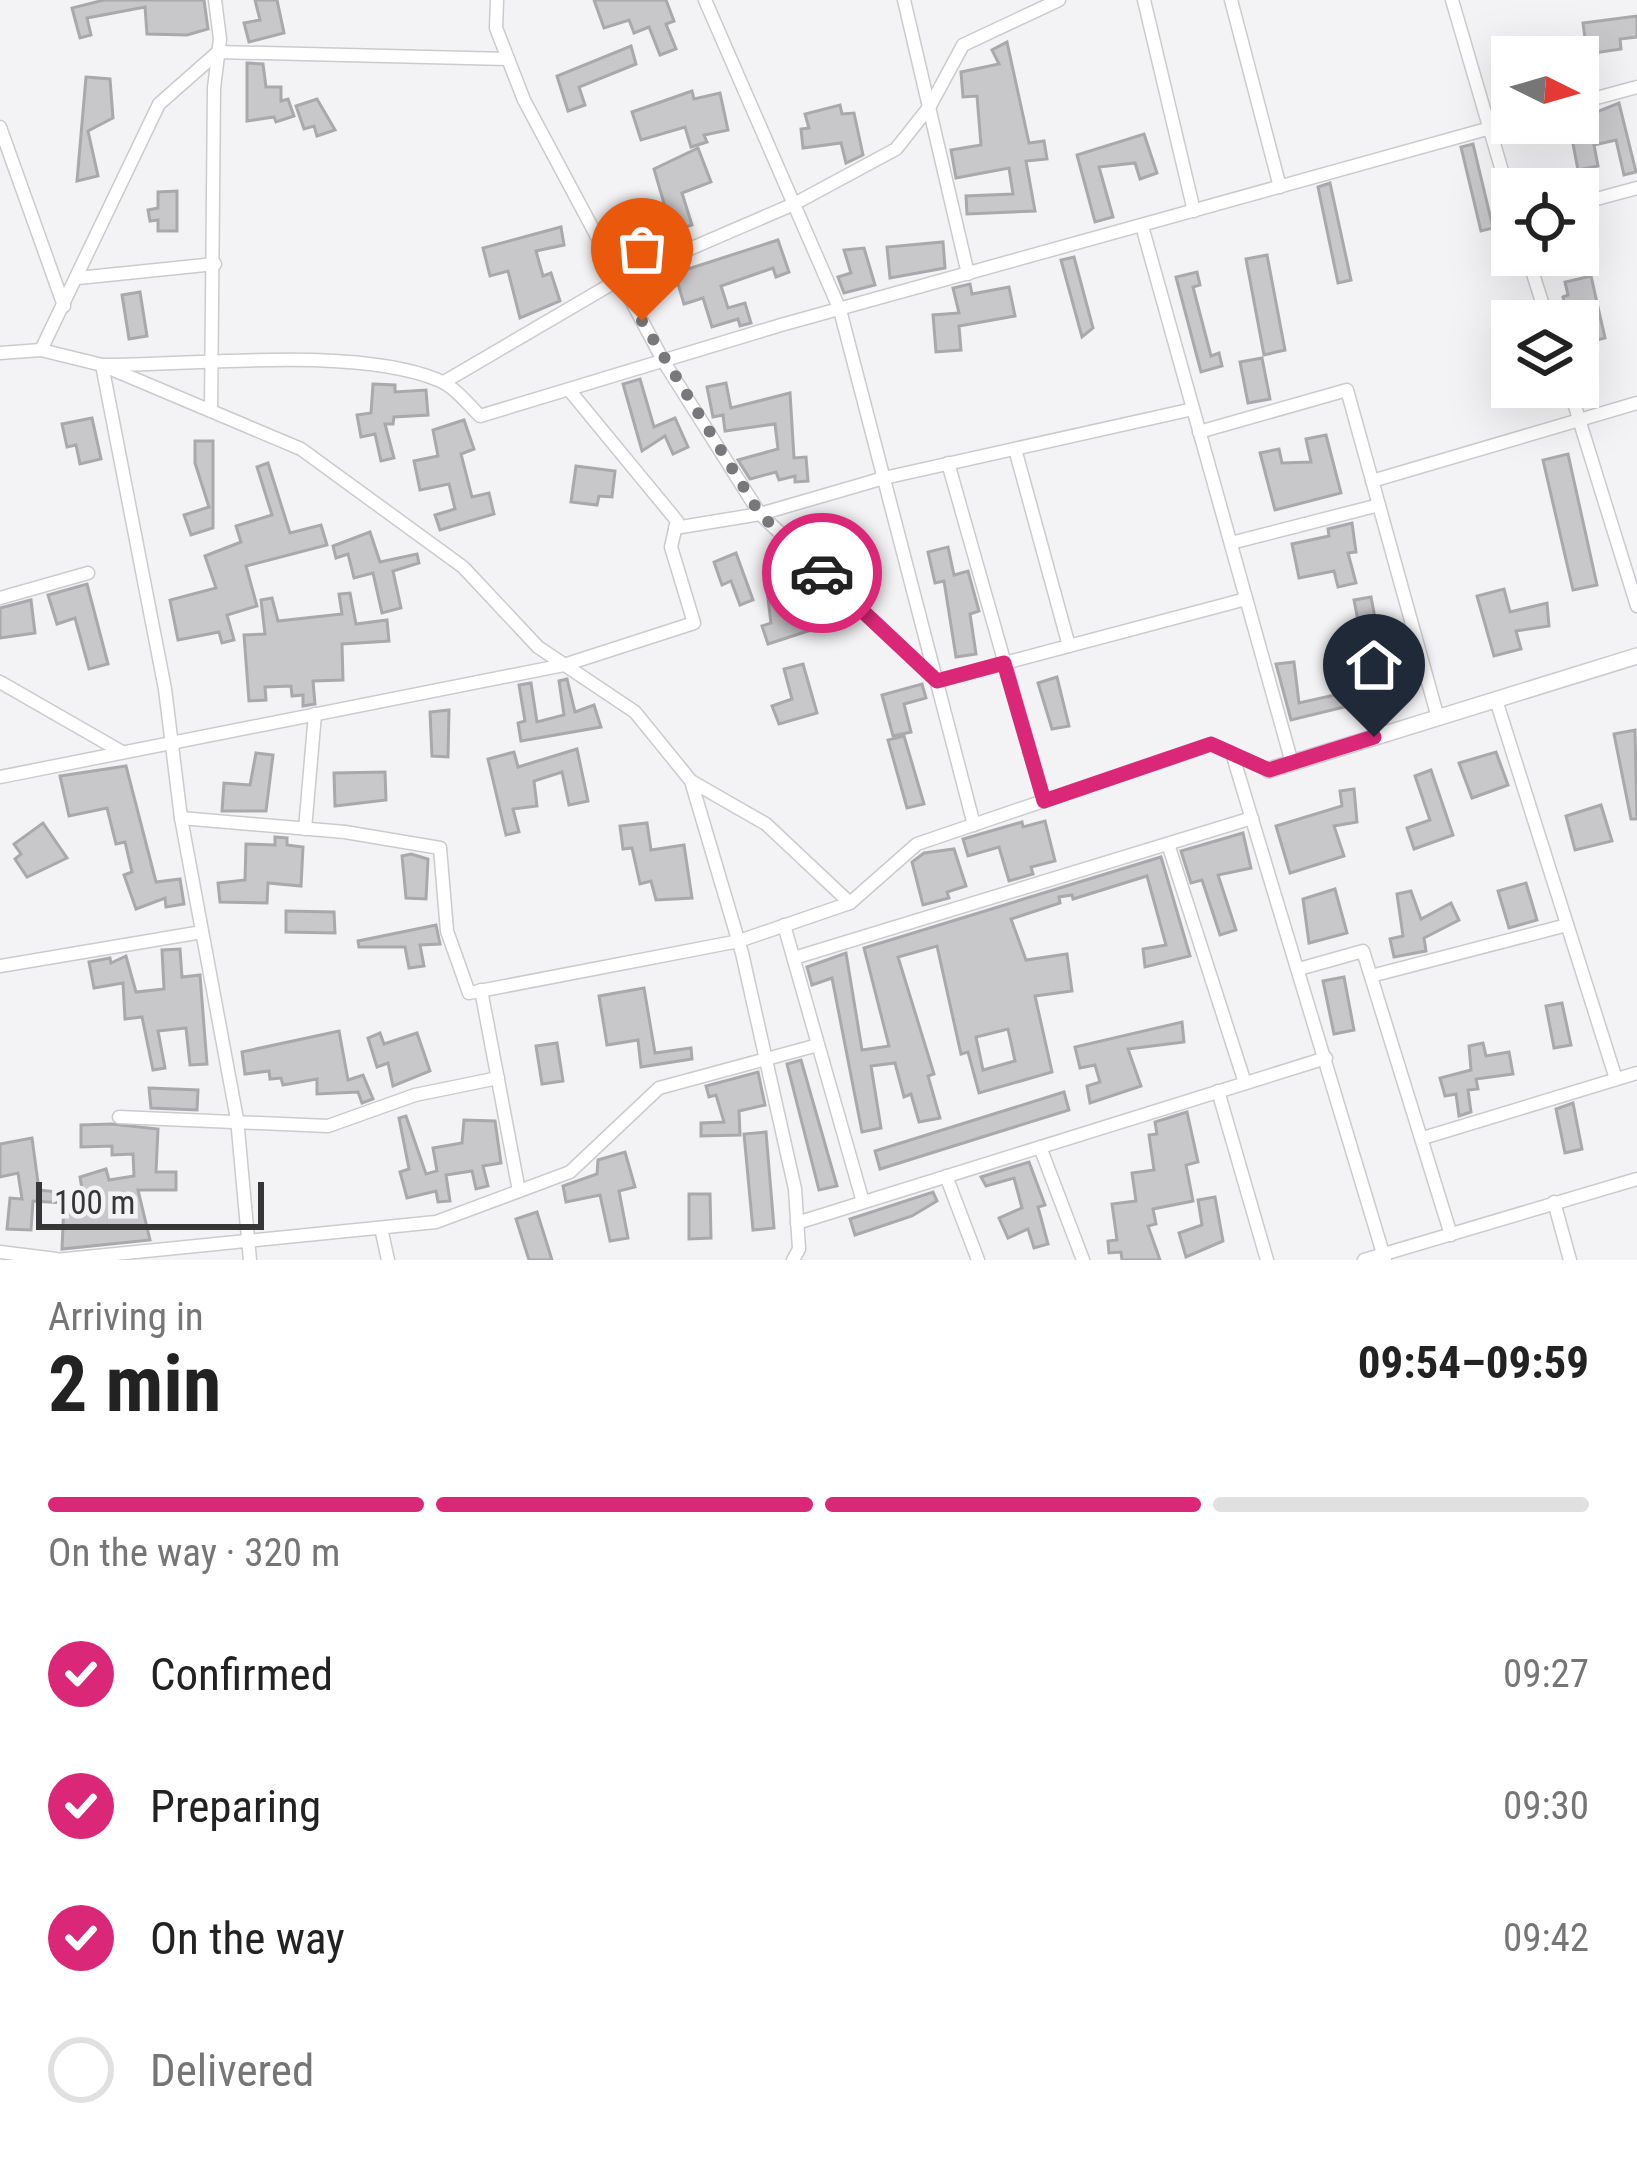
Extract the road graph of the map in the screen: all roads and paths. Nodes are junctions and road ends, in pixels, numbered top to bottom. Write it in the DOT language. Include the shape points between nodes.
graph roads {
  1 [pos="215,0"];
  2 [pos="497,0"];
  3 [pos="705,0"];
  4 [pos="904,0"];
  5 [pos="1022,0"];
  6 [pos="1058,0"];
  7 [pos="1144,0"];
  8 [pos="1231,0"];
  9 [pos="1452,0"];
  10 [pos="1025,15"];
  11 [pos="218,52"];
  12 [pos="508,59"];
  13 [pos="1637,87"];
  14 [pos="1599,97"];
  15 [pos="930,106"];
  16 [pos="0,128"];
  17 [pos="1491,128"];
  18 [pos="1488,129"];
  19 [pos="1500,168"];
  20 [pos="1280,187"];
  21 [pos="1637,188"];
  22 [pos="1599,198"];
  23 [pos="794,204"];
  24 [pos="1194,211"];
  25 [pos="1142,226"];
  26 [pos="215,264"];
  27 [pos="968,274"];
  28 [pos="78,278"];
  29 [pos="620,279"];
  30 [pos="64,306"];
  31 [pos="840,310"];
  32 [pos="41,350"];
  33 [pos="0,353"];
  34 [pos="664,362"];
  35 [pos="215,364"];
  36 [pos="102,365"];
  37 [pos="444,382"];
  38 [pos="570,391"];
  39 [pos="1637,403"];
  40 [pos="1575,408"];
  41 [pos="1193,409"];
  42 [pos="211,411"];
  43 [pos="1579,420"];
  44 [pos="1199,432"];
  45 [pos="1015,448"];
  46 [pos="947,464"];
  47 [pos="884,478"];
  48 [pos="1372,481"];
  49 [pos="1379,505"];
  50 [pos="760,514"];
  51 [pos="675,528"];
  52 [pos="1231,543"];
  53 [pos="88,572"];
  54 [pos="0,598"];
  55 [pos="1246,599"];
  56 [pos="1637,606"];
  57 [pos="1070,646"];
  58 [pos="1637,656"];
  59 [pos="1004,663"];
  60 [pos="564,665"];
  61 [pos="937,681"];
  62 [pos="0,682"];
  63 [pos="1496,700"];
  64 [pos="315,714"];
  65 [pos="1438,718"];
  66 [pos="171,741"];
  67 [pos="123,752"];
  68 [pos="1232,753"];
  69 [pos="1292,763"];
  70 [pos="1269,770"];
  71 [pos="0,777"];
  72 [pos="691,781"];
  73 [pos="1044,801"];
  74 [pos="181,818"];
  75 [pos="1252,818"];
  76 [pos="974,825"];
  77 [pos="305,829"];
  78 [pos="1168,844"];
  79 [pos="850,903"];
  80 [pos="784,925"];
  81 [pos="1567,925"];
  82 [pos="202,932"];
  83 [pos="739,940"];
  84 [pos="794,958"];
  85 [pos="0,966"];
  86 [pos="1299,969"];
  87 [pos="1371,976"];
  88 [pos="481,991"];
  89 [pos="818,1045"];
  90 [pos="1326,1058"];
  91 [pos="768,1059"];
  92 [pos="1637,1072"];
  93 [pos="498,1078"];
  94 [pos="1616,1079"];
  95 [pos="1245,1083"];
  96 [pos="1219,1091"];
  97 [pos="119,1117"];
  98 [pos="237,1119"];
  99 [pos="1423,1138"];
  100 [pos="1040,1147"];
  101 [pos="946,1176"];
  102 [pos="1637,1179"];
  103 [pos="519,1191"];
  104 [pos="863,1202"];
  105 [pos="1554,1202"];
  106 [pos="797,1223"];
  107 [pos="381,1228"];
  108 [pos="1451,1235"];
  109 [pos="248,1242"];
  110 [pos="0,1252"];
  111 [pos="1385,1257"];
  112 [pos="56,1260"];
  113 [pos="250,1260"];
  114 [pos="388,1260"];
  115 [pos="793,1260"];
  116 [pos="978,1260"];
  117 [pos="1083,1260"];
  118 [pos="1267,1260"];
  119 [pos="1364,1260"];
  120 [pos="1570,1260"];
  1 -- 11 [label="street"];
  2 -- 12 [label="street" via="496,28"];
  3 -- 23 [label="street"];
  4 -- 15 [label="street"];
  5 -- 10 [label="street"];
  6 -- 10 [label="street"];
  7 -- 24 [label="street"];
  8 -- 20 [label="street"];
  9 -- 18 [label="street"];
  10 -- 15 [label="street" via="963,45"];
  11 -- 12 [label="street"];
  11 -- 26 [label="street"];
  11 -- 28 [label="street" via="159,104"];
  12 -- 29 [label="street"];
  13 -- 14 [label="street"];
  15 -- 23 [label="street" via="896,149"];
  15 -- 27 [label="street"];
  16 -- 30 [label="street"];
  17 -- 18 [label="street"];
  18 -- 19 [label="street"];
  18 -- 20 [label="street"];
  20 -- 24 [label="street"];
  21 -- 22 [label="street"];
  23 -- 29 [label="street"];
  23 -- 31 [label="street"];
  24 -- 25 [label="street"];
  25 -- 27 [label="street"];
  25 -- 41 [label="street"];
  26 -- 28 [label="street"];
  26 -- 35 [label="street"];
  27 -- 31 [label="street"];
  28 -- 30 [label="street"];
  29 -- 34 [label="street"];
  29 -- 37 [label="street"];
  30 -- 32 [label="street"];
  31 -- 34 [label="street"];
  31 -- 47 [label="street"];
  32 -- 33 [label="street"];
  32 -- 36 [label="street"];
  34 -- 38 [label="street"];
  34 -- 50 [label="street"];
  35 -- 36 [label="street"];
  35 -- 37 [label="street" via="325,362"];
  35 -- 42 [label="street"];
  36 -- 42 [label="street"];
  36 -- 66 [label="street"];
  37 -- 38 [label="street" via="480,416"];
  38 -- 51 [label="street"];
  39 -- 43 [label="street"];
  40 -- 43 [label="street"];
  41 -- 44 [label="street"];
  41 -- 45 [label="street"];
  42 -- 60 [label="street" via="319,462 463,566"];
  43 -- 48 [label="street"];
  43 -- 56 [label="street"];
  44 -- 48 [label="street" via="1347,390"];
  44 -- 52 [label="street"];
  45 -- 46 [label="street"];
  45 -- 57 [label="street"];
  46 -- 47 [label="street"];
  46 -- 59 [label="street"];
  47 -- 50 [label="street"];
  47 -- 61 [label="street"];
  48 -- 49 [label="street"];
  49 -- 52 [label="street"];
  49 -- 65 [label="street"];
  50 -- 51 [label="street"];
  50 -- 61 [label="street"];
  51 -- 60 [label="street" via="671,547 694,623"];
  52 -- 55 [label="street"];
  53 -- 54 [label="street"];
  55 -- 57 [label="street"];
  55 -- 69 [label="street"];
  57 -- 59 [label="street"];
  58 -- 63 [label="street"];
  59 -- 61 [label="street"];
  59 -- 73 [label="street"];
  60 -- 64 [label="street"];
  60 -- 72 [label="street" via="634,712"];
  61 -- 76 [label="street"];
  62 -- 67 [label="street"];
  63 -- 65 [label="street"];
  63 -- 81 [label="street"];
  64 -- 66 [label="street"];
  64 -- 77 [label="street"];
  65 -- 69 [label="street"];
  66 -- 67 [label="street"];
  66 -- 74 [label="street"];
  67 -- 71 [label="street"];
  68 -- 70 [label="street"];
  68 -- 73 [label="street" via="1211,744"];
  68 -- 75 [label="street"];
  69 -- 70 [label="street"];
  72 -- 79 [label="street" via="766,824"];
  72 -- 83 [label="street"];
  73 -- 76 [label="street"];
  74 -- 77 [label="street"];
  74 -- 82 [label="street"];
  75 -- 78 [label="street"];
  75 -- 86 [label="street"];
  76 -- 79 [label="street" via="917,844"];
  77 -- 88 [label="street" via="440,848 447,932 469,993"];
  78 -- 84 [label="street"];
  78 -- 95 [label="street"];
  79 -- 80 [label="street"];
  80 -- 83 [label="street"];
  80 -- 84 [label="street"];
  81 -- 87 [label="street"];
  81 -- 94 [label="street"];
  82 -- 85 [label="street"];
  82 -- 98 [label="street"];
  83 -- 88 [label="street"];
  83 -- 91 [label="street"];
  84 -- 89 [label="street"];
  86 -- 87 [label="street" via="1363,951"];
  86 -- 90 [label="street"];
  87 -- 99 [label="street"];
  88 -- 93 [label="street"];
  89 -- 91 [label="street"];
  89 -- 104 [label="street"];
  90 -- 95 [label="street"];
  90 -- 111 [label="street"];
  91 -- 103 [label="street" via="659,1088 570,1172"];
  91 -- 106 [label="street"];
  92 -- 94 [label="street"];
  93 -- 98 [label="street" via="415,1095 328,1126"];
  93 -- 103 [label="street"];
  94 -- 99 [label="street"];
  95 -- 96 [label="street"];
  96 -- 100 [label="street"];
  96 -- 118 [label="street"];
  97 -- 98 [label="street"];
  98 -- 109 [label="street"];
  99 -- 108 [label="street"];
  100 -- 101 [label="street"];
  100 -- 117 [label="street"];
  101 -- 104 [label="street"];
  101 -- 116 [label="street"];
  102 -- 105 [label="street"];
  103 -- 107 [label="street" via="436,1222"];
  104 -- 106 [label="street"];
  105 -- 108 [label="street"];
  105 -- 120 [label="street"];
  106 -- 115 [label="street"];
  107 -- 109 [label="street"];
  107 -- 114 [label="street"];
  108 -- 111 [label="street"];
  109 -- 112 [label="street"];
  109 -- 113 [label="street"];
  110 -- 112 [label="street"];
  111 -- 119 [label="street"];
}
